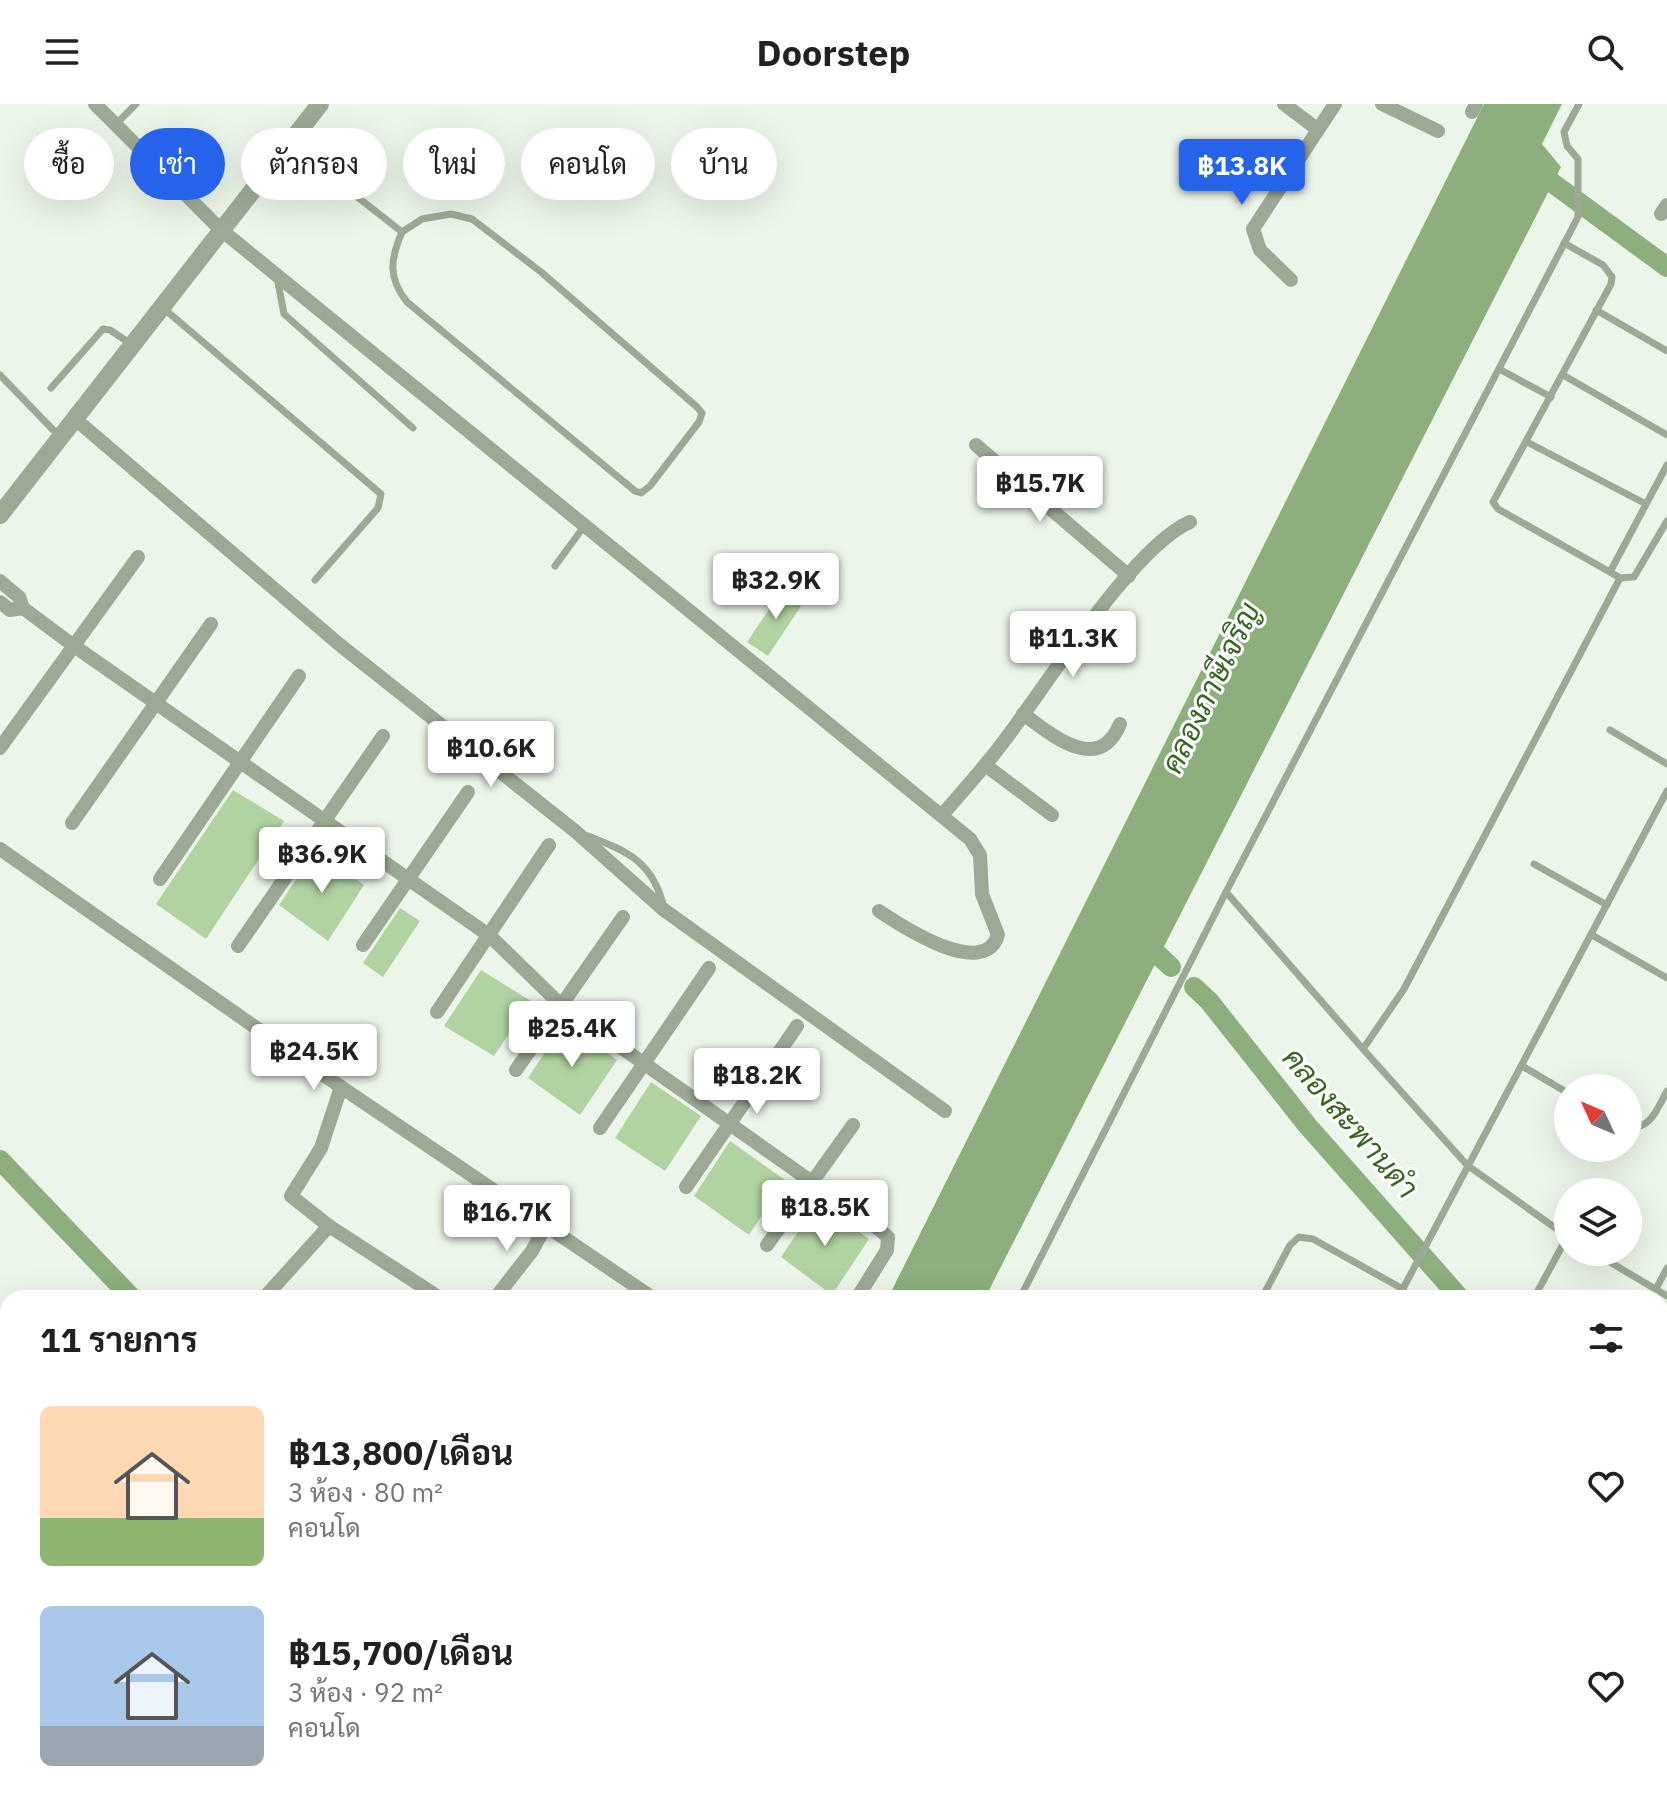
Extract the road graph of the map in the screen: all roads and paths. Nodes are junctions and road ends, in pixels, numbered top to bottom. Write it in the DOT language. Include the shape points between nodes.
graph roads {
  1 [pos="95,104"];
  2 [pos="136,104"];
  3 [pos="320,104"];
  4 [pos="1284,104"];
  5 [pos="1335,104"];
  6 [pos="1382,104"];
  7 [pos="1579,104"];
  8 [pos="115,125"];
  9 [pos="302,128"];
  10 [pos="1317,129"];
  11 [pos="1438,131"];
  12 [pos="244,200"];
  13 [pos="361,200"];
  14 [pos="220,229"];
  15 [pos="402,232"];
  16 [pos="1564,243"];
  17 [pos="277,275"];
  18 [pos="1291,280"];
  19 [pos="161,306"];
  20 [pos="1596,310"];
  21 [pos="131,344"];
  22 [pos="1667,351"];
  23 [pos="1501,370"];
  24 [pos="0,375"];
  25 [pos="1563,375"];
  26 [pos="51,388"];
  27 [pos="1551,397"];
  28 [pos="74,418"];
  29 [pos="413,428"];
  30 [pos="1667,435"];
  31 [pos="59,436"];
  32 [pos="1527,442"];
  33 [pos="976,445"];
  34 [pos="1667,465"];
  35 [pos="1646,504"];
  36 [pos="2,507"];
  37 [pos="1667,521"];
  38 [pos="1190,522"];
  39 [pos="585,525"];
  40 [pos="138,557"];
  41 [pos="555,566"];
  42 [pos="1610,572"];
  43 [pos="1129,576"];
  44 [pos="1620,578"];
  45 [pos="315,580"];
  46 [pos="0,581"];
  47 [pos="0,602"];
  48 [pos="23,608"];
  49 [pos="211,624"];
  50 [pos="74,646"];
  51 [pos="299,676"];
  52 [pos="158,703"];
  53 [pos="1023,714"];
  54 [pos="1120,724"];
  55 [pos="1610,730"];
  56 [pos="383,736"];
  57 [pos="0,748"];
  58 [pos="241,762"];
  59 [pos="1667,764"];
  60 [pos="985,765"];
  61 [pos="1667,791"];
  62 [pos="468,792"];
  63 [pos="942,815"];
  64 [pos="1052,815"];
  65 [pos="322,820"];
  66 [pos="72,823"];
  67 [pos="549,845"];
  68 [pos="0,849"];
  69 [pos="1534,864"];
  70 [pos="160,879"];
  71 [pos="407,879"];
  72 [pos="1226,892"];
  73 [pos="1607,905"];
  74 [pos="879,911"];
  75 [pos="623,917"];
  76 [pos="1592,935"];
  77 [pos="490,936"];
  78 [pos="363,945"];
  79 [pos="238,946"];
  80 [pos="709,968"];
  81 [pos="1667,978"];
  82 [pos="561,1005"];
  83 [pos="437,1012"];
  84 [pos="797,1026"];
  85 [pos="1363,1049"];
  86 [pos="645,1064"];
  87 [pos="1522,1066"];
  88 [pos="516,1070"];
  89 [pos="1554,1085"];
  90 [pos="341,1087"];
  91 [pos="1667,1091"];
  92 [pos="945,1111"];
  93 [pos="728,1123"];
  94 [pos="853,1125"];
  95 [pos="1642,1126"];
  96 [pos="600,1128"];
  97 [pos="1467,1165"];
  98 [pos="811,1182"];
  99 [pos="686,1187"];
  100 [pos="329,1226"];
  101 [pos="545,1227"];
  102 [pos="1554,1228"];
  103 [pos="767,1245"];
  104 [pos="1554,1261"];
  105 [pos="1617,1266"];
  106 [pos="1667,1268"];
  107 [pos="1403,1289"];
  108 [pos="1656,1289"];
  109 [pos="271,1290"];
  110 [pos="428,1290"];
  111 [pos="502,1290"];
  112 [pos="641,1290"];
  113 [pos="862,1290"];
  114 [pos="1024,1290"];
  115 [pos="1266,1290"];
  116 [pos="1538,1290"];
  1 -- 8 [label="street"];
  2 -- 8 [label="lane"];
  3 -- 9 [label="street"];
  4 -- 10 [label="street"];
  5 -- 10 [label="street"];
  6 -- 11 [label="street"];
  7 -- 16 [label="lane" via="1564,132 1578,159 1578,217"];
  8 -- 14 [label="street"];
  10 -- 18 [label="street" via="1253,229 1260,250"];
  12 -- 14 [label="street"];
  13 -- 15 [label="lane"];
  14 -- 17 [label="street"];
  14 -- 19 [label="street"];
  15 -- 15 [label="lane" via="391,258 392,274 407,302 635,491 650,486 699,422 702,413 697,407 472,219 451,214 422,219"];
  16 -- 20 [label="lane" via="1610,271 1611,284"];
  16 -- 23 [label="lane"];
  17 -- 29 [label="lane" via="284,314"];
  17 -- 39 [label="street"];
  19 -- 21 [label="street"];
  19 -- 45 [label="lane" via="381,494 378,508"];
  20 -- 22 [label="lane"];
  20 -- 25 [label="lane"];
  21 -- 26 [label="lane" via="103,329"];
  21 -- 28 [label="street"];
  23 -- 27 [label="lane"];
  23 -- 72 [label="lane"];
  24 -- 31 [label="lane"];
  25 -- 27 [label="lane"];
  25 -- 30 [label="lane"];
  27 -- 32 [label="lane"];
  28 -- 31 [label="street"];
  28 -- 92 [label="street" via="664,910"];
  31 -- 36 [label="street"];
  32 -- 35 [label="lane"];
  32 -- 42 [label="lane" via="1494,506"];
  33 -- 43 [label="street"];
  34 -- 35 [label="lane"];
  35 -- 42 [label="lane"];
  37 -- 44 [label="lane" via="1634,577"];
  38 -- 43 [label="street" via="1169,534"];
  39 -- 41 [label="lane"];
  39 -- 63 [label="street"];
  40 -- 50 [label="street"];
  42 -- 44 [label="lane"];
  43 -- 53 [label="street"];
  44 -- 85 [label="lane" via="1404,989"];
  46 -- 48 [label="street" via="19,597"];
  47 -- 48 [label="street" via="10,610"];
  48 -- 50 [label="street"];
  49 -- 52 [label="street"];
  50 -- 52 [label="street"];
  50 -- 57 [label="street"];
  51 -- 58 [label="street"];
  52 -- 58 [label="street"];
  52 -- 66 [label="street"];
  53 -- 54 [label="street" via="1075,749 1106,742"];
  53 -- 60 [label="street"];
  55 -- 59 [label="lane"];
  56 -- 65 [label="street"];
  58 -- 65 [label="street"];
  58 -- 70 [label="street"];
  60 -- 63 [label="street"];
  60 -- 64 [label="street"];
  61 -- 73 [label="lane"];
  62 -- 71 [label="street"];
  63 -- 74 [label="street" via="980,855 982,894 996,942 981,953 951,948 907,930"];
  65 -- 71 [label="street"];
  65 -- 79 [label="street"];
  67 -- 77 [label="street"];
  68 -- 90 [label="street"];
  69 -- 73 [label="lane"];
  71 -- 77 [label="street"];
  71 -- 78 [label="street"];
  72 -- 85 [label="lane"];
  72 -- 114 [label="lane"];
  73 -- 76 [label="lane"];
  75 -- 82 [label="street"];
  76 -- 81 [label="lane"];
  76 -- 87 [label="lane"];
  77 -- 82 [label="street"];
  77 -- 83 [label="street"];
  80 -- 86 [label="street"];
  82 -- 86 [label="street"];
  82 -- 88 [label="street"];
  84 -- 93 [label="street"];
  85 -- 97 [label="lane"];
  86 -- 93 [label="street"];
  86 -- 96 [label="street"];
  87 -- 89 [label="lane"];
  87 -- 97 [label="lane"];
  90 -- 100 [label="street" via="321,1148 291,1196"];
  90 -- 101 [label="street"];
  91 -- 95 [label="lane"];
  93 -- 98 [label="street"];
  93 -- 99 [label="street"];
  94 -- 98 [label="street"];
  97 -- 102 [label="lane"];
  97 -- 107 [label="lane"];
  98 -- 103 [label="street"];
  98 -- 113 [label="street" via="888,1237 887,1250"];
  100 -- 109 [label="street"];
  100 -- 110 [label="street"];
  101 -- 111 [label="street"];
  101 -- 112 [label="street"];
  104 -- 116 [label="lane"];
  105 -- 108 [label="lane"];
  106 -- 108 [label="lane"];
  107 -- 115 [label="lane" via="1313,1239 1299,1237"];
}
